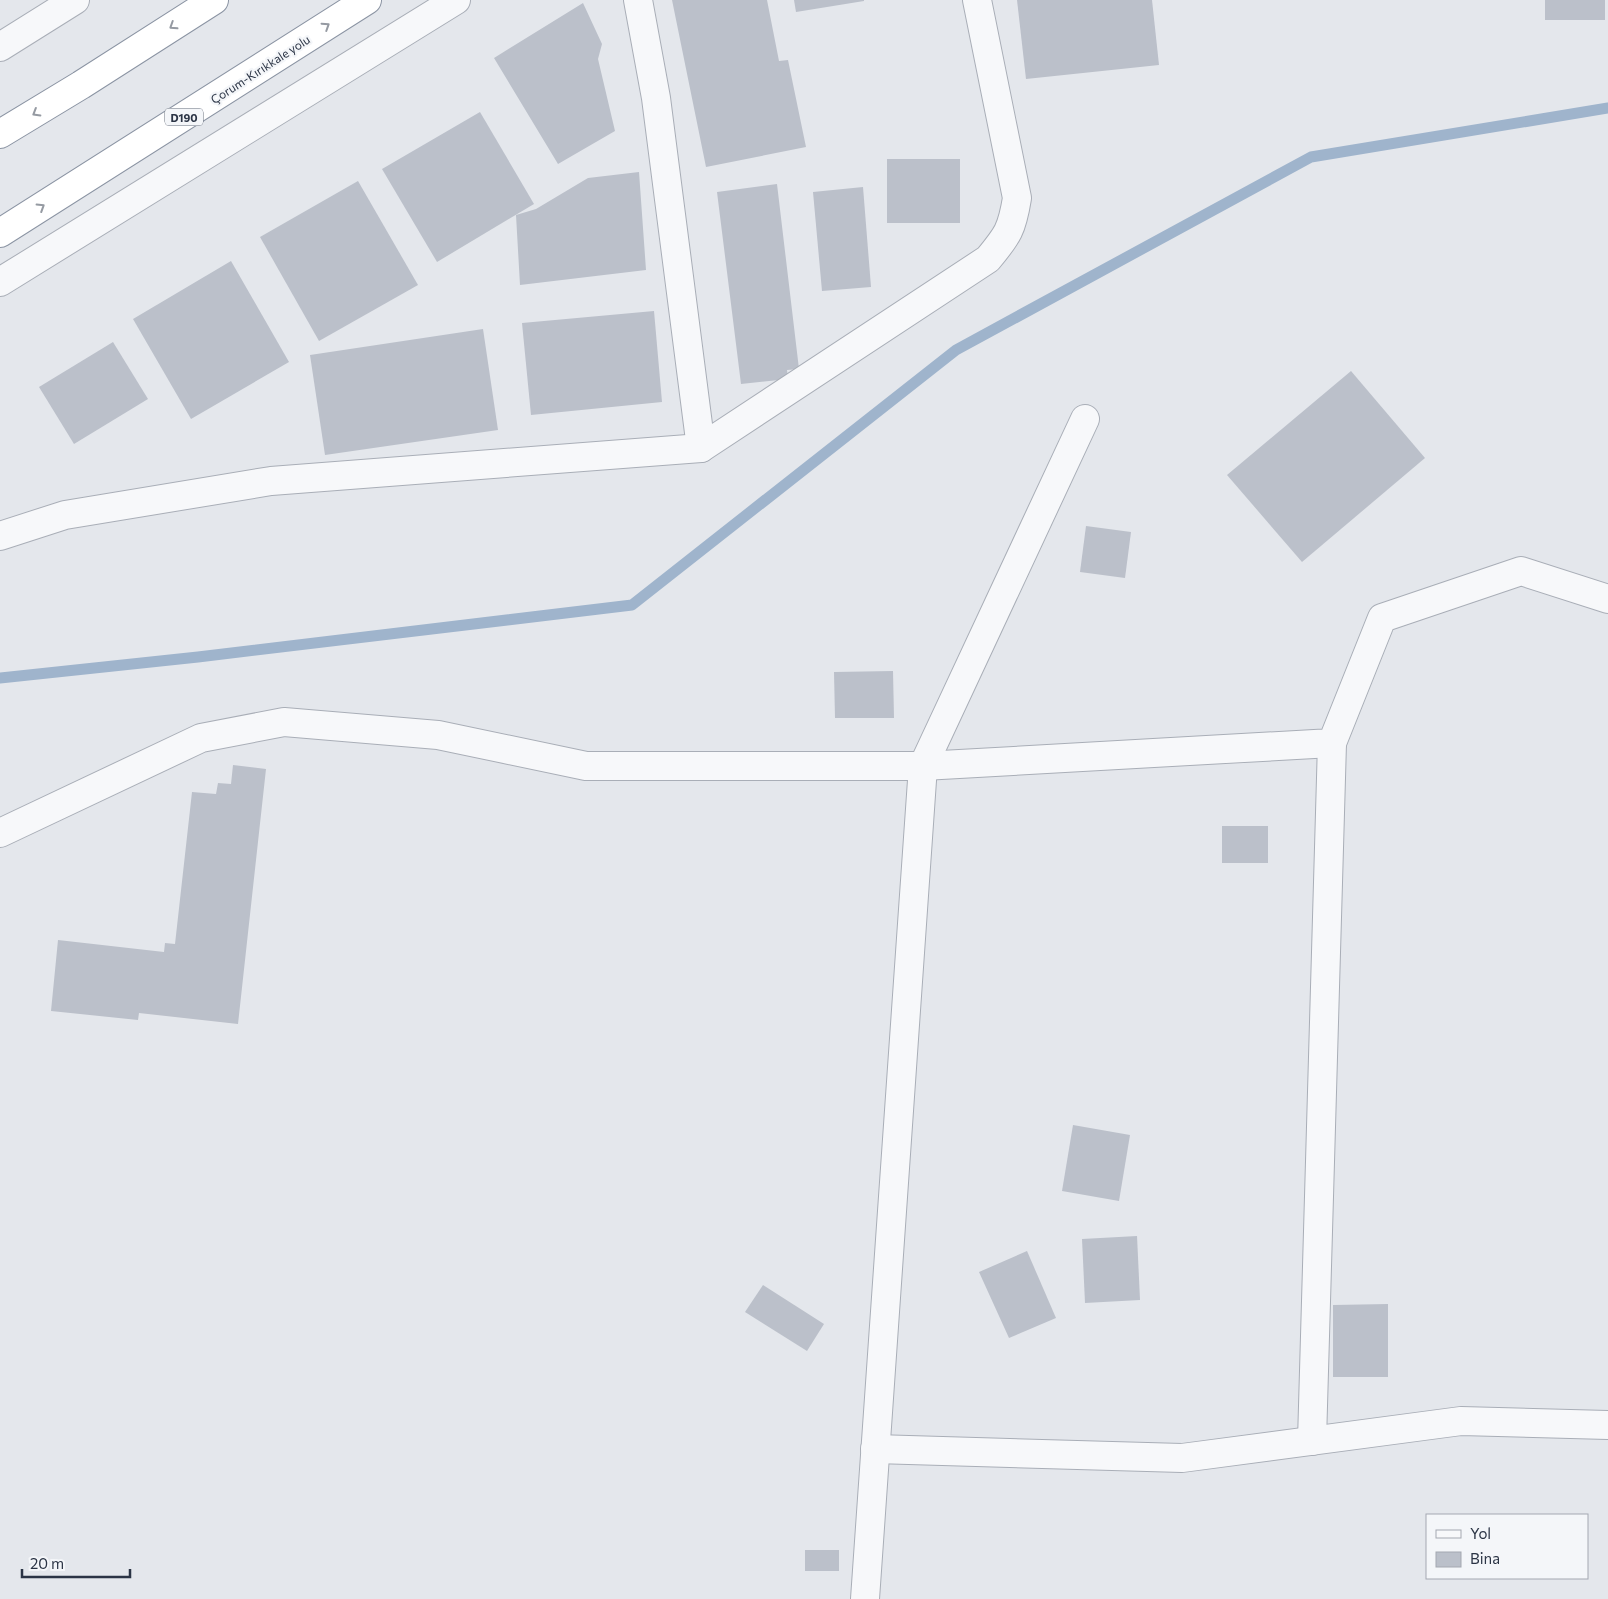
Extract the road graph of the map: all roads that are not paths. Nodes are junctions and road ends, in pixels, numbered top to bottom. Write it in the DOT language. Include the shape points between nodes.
graph roads {
  1 [pos="75,0"];
  2 [pos="214,0"];
  3 [pos="367,0"];
  4 [pos="456,0"];
  5 [pos="638,0"];
  6 [pos="977,0"];
  7 [pos="0,47"];
  8 [pos="0,134"];
  9 [pos="0,233"];
  10 [pos="0,282"];
  11 [pos="1085,419"];
  12 [pos="701,448"];
  13 [pos="0,536"];
  14 [pos="1608,599"];
  15 [pos="1332,743"];
  16 [pos="923,766"];
  17 [pos="0,833"];
  18 [pos="1608,1425"];
  19 [pos="1312,1441"];
  20 [pos="875,1449"];
  21 [pos="865,1599"];
  1 -- 7 [label="street"];
  2 -- 8 [label="highway, one-way"];
  9 -- 3 [label="highway, Çorum-Kırıkkale yolu / D190, one-way"];
  4 -- 10 [label="street"];
  5 -- 12 [label="street" via="656,98"];
  6 -- 12 [label="street" via="1017,198 1013,223 1005,239 988,259"];
  11 -- 16 [label="street"];
  12 -- 13 [label="street" via="271,480 65,515"];
  14 -- 15 [label="street" via="1521,571 1382,618"];
  15 -- 16 [label="street"];
  15 -- 19 [label="street"];
  16 -- 17 [label="street" via="586,766 438,736 284,722 201,738"];
  16 -- 20 [label="street"];
  18 -- 19 [label="street" via="1461,1422"];
  19 -- 20 [label="street" via="1182,1458"];
  20 -- 21 [label="street"];
}
